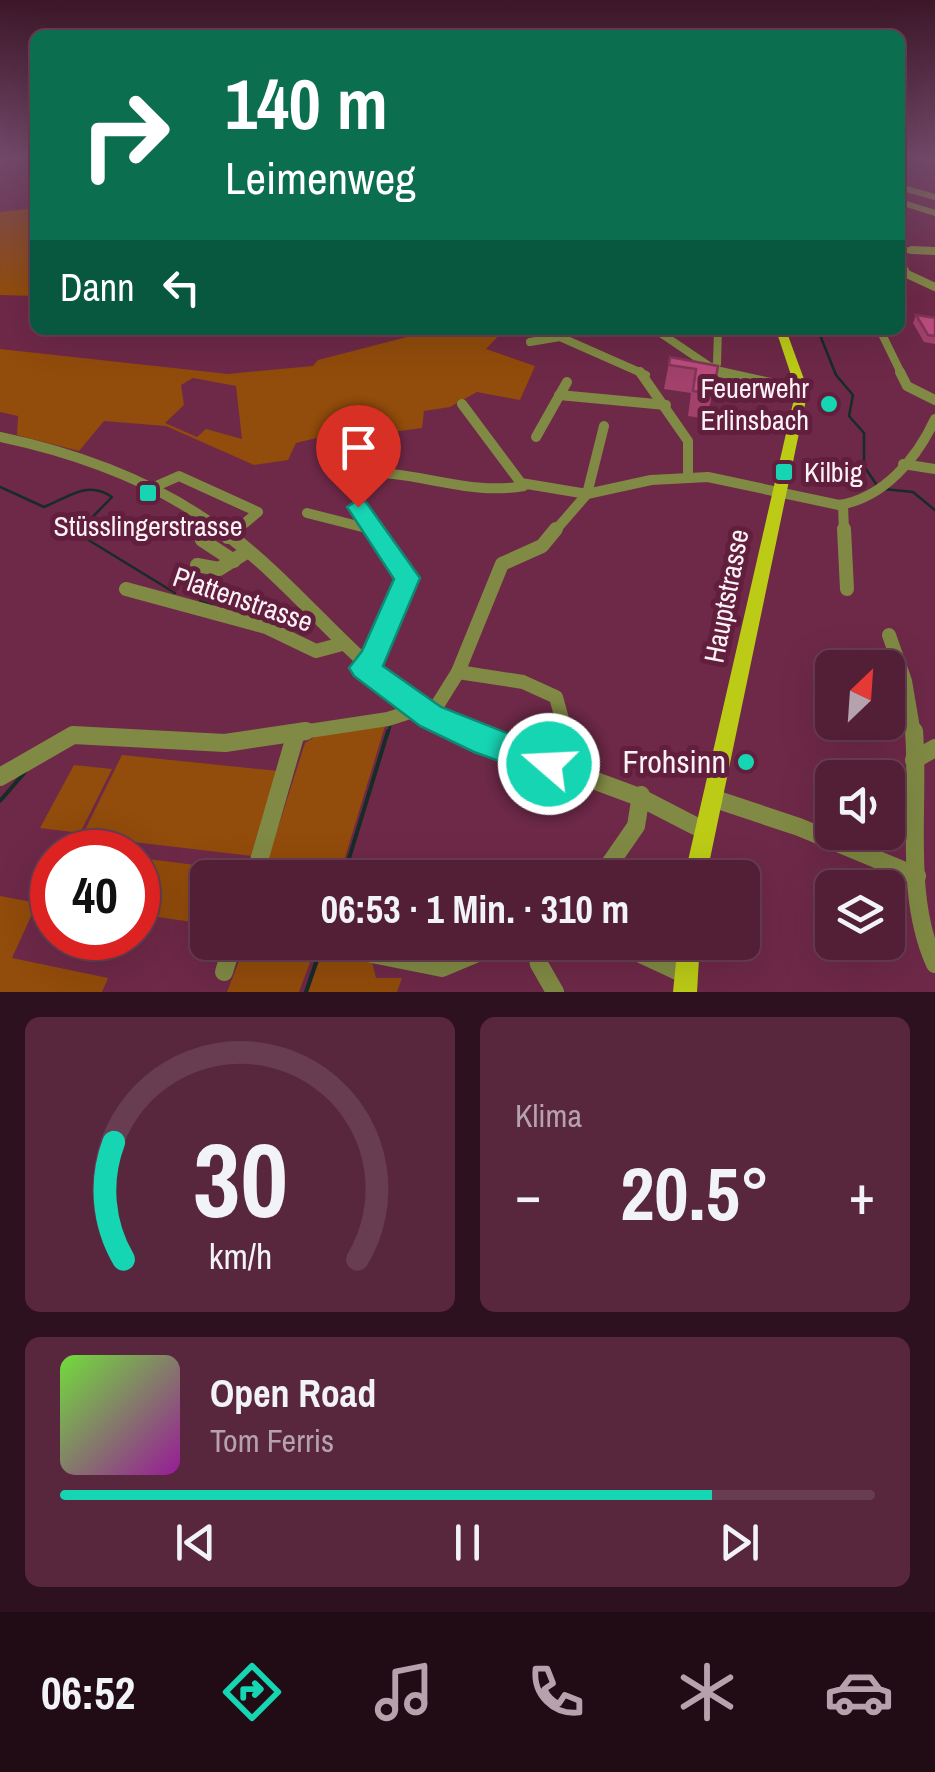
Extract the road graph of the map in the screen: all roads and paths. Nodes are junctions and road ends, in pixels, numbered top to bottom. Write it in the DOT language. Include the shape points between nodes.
graph roads {
  1 [pos="905,204"];
  2 [pos="935,213"];
  3 [pos="905,250"];
  4 [pos="935,251"];
  5 [pos="905,269"];
  6 [pos="935,287"];
  7 [pos="663,335"];
  8 [pos="718,335"];
  9 [pos="783,335"];
  10 [pos="882,335"];
  11 [pos="530,342"];
  12 [pos="712,369"];
  13 [pos="567,382"];
  14 [pos="802,390"];
  15 [pos="560,395"];
  16 [pos="935,400"];
  17 [pos="462,404"];
  18 [pos="666,406"];
  19 [pos="935,421"];
  20 [pos="604,426"];
  21 [pos="0,437"];
  22 [pos="536,437"];
  23 [pos="902,464"];
  24 [pos="935,469"];
  25 [pos="688,475"];
  26 [pos="524,486"];
  27 [pos="154,488"];
  28 [pos="777,492"];
  29 [pos="587,494"];
  30 [pos="843,505"];
  31 [pos="307,513"];
  32 [pos="370,529"];
  33 [pos="228,537"];
  34 [pos="202,540"];
  35 [pos="248,551"];
  36 [pos="234,560"];
  37 [pos="197,564"];
  38 [pos="126,589"];
  39 [pos="847,589"];
  40 [pos="890,634"];
  41 [pos="342,644"];
  42 [pos="364,668"];
  43 [pos="458,672"];
  44 [pos="425,713"];
  45 [pos="296,733"];
  46 [pos="935,748"];
  47 [pos="914,760"];
  48 [pos="549,764"];
  49 [pos="0,777"];
  50 [pos="642,795"];
  51 [pos="715,799"];
  52 [pos="705,831"];
  53 [pos="259,860"];
  54 [pos="612,860"];
  55 [pos="699,860"];
  56 [pos="916,876"];
  57 [pos="228,960"];
  58 [pos="402,960"];
  59 [pos="461,960"];
  60 [pos="538,960"];
  61 [pos="646,960"];
  62 [pos="935,964"];
  63 [pos="224,972"];
  64 [pos="686,983"];
  65 [pos="554,992"];
  1 -- 2 [label="street"];
  3 -- 4 [label="street"];
  5 -- 6 [label="street"];
  7 -- 12 [label="street"];
  8 -- 12 [label="street"];
  9 -- 14 [label="main road"];
  10 -- 16 [label="street" via="907,386"];
  11 -- 18 [label="street" via="560,337 638,371"];
  12 -- 14 [label="street"];
  13 -- 15 [label="street"];
  14 -- 28 [label="main road, Hauptstrasse"];
  15 -- 18 [label="street"];
  15 -- 22 [label="street"];
  17 -- 26 [label="street"];
  18 -- 25 [label="street" via="689,444"];
  19 -- 23 [label="street"];
  20 -- 29 [label="street"];
  21 -- 27 [label="street" via="61,450"];
  23 -- 24 [label="street"];
  23 -- 30 [label="street" via="867,498"];
  25 -- 28 [label="street"];
  25 -- 29 [label="street"];
  26 -- 29 [label="street"];
  26 -- 32 [label="street" via="466,491 398,472 349,474"];
  27 -- 33 [label="street"];
  27 -- 33 [label="street" via="179,476 258,512"];
  28 -- 30 [label="street"];
  28 -- 51 [label="main road, Hauptstrasse"];
  29 -- 43 [label="street" via="536,551 502,564"];
  30 -- 39 [label="street"];
  31 -- 32 [label="street"];
  32 -- 42 [label="street" via="407,578"];
  33 -- 35 [label="street"];
  34 -- 36 [label="street"];
  35 -- 36 [label="street"];
  35 -- 41 [label="street"];
  36 -- 37 [label="street" via="219,569"];
  38 -- 41 [label="street, Plattenstrasse" via="266,627 316,650"];
  40 -- 47 [label="street" via="908,679"];
  41 -- 42 [label="street"];
  42 -- 44 [label="street"];
  43 -- 44 [label="street"];
  43 -- 48 [label="street" via="524,682 556,696 563,711"];
  44 -- 45 [label="street"];
  44 -- 48 [label="street"];
  45 -- 49 [label="street" via="200,743 73,735"];
  45 -- 53 [label="street"];
  46 -- 47 [label="street"];
  47 -- 56 [label="street"];
  48 -- 50 [label="street"];
  50 -- 52 [label="street"];
  50 -- 54 [label="street" via="636,826"];
  51 -- 52 [label="main road, Hauptstrasse"];
  51 -- 56 [label="street"];
  52 -- 55 [label="main road, Hauptstrasse"];
  56 -- 62 [label="street" via="924,944"];
  57 -- 63 [label="street"];
  58 -- 59 [label="street" via="442,968"];
  60 -- 65 [label="street"];
  61 -- 64 [label="street"];
}
